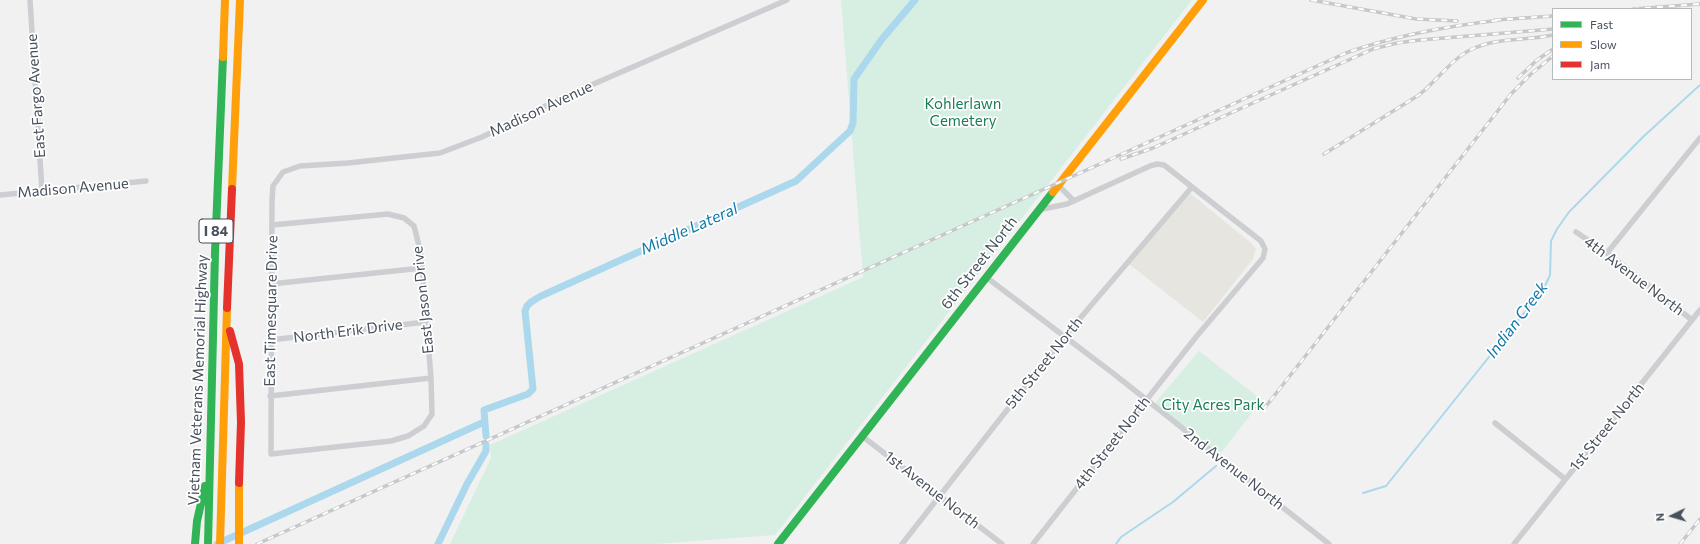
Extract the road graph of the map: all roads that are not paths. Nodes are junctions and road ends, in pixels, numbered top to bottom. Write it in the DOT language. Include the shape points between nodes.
graph roads {
  1 [pos="30,0"];
  2 [pos="225,0"];
  3 [pos="240,0"];
  4 [pos="787,0"];
  5 [pos="1203,0"];
  6 [pos="1700,138"];
  7 [pos="284,172"];
  8 [pos="146,182"];
  9 [pos="1058,185"];
  10 [pos="1192,187"];
  11 [pos="42,191"];
  12 [pos="0,195"];
  13 [pos="1074,201"];
  14 [pos="1038,210"];
  15 [pos="272,225"];
  16 [pos="1576,232"];
  17 [pos="1607,253"];
  18 [pos="422,268"];
  19 [pos="986,277"];
  20 [pos="271,284"];
  21 [pos="1700,310"];
  22 [pos="1692,320"];
  23 [pos="227,321"];
  24 [pos="426,322"];
  25 [pos="1065,336"];
  26 [pos="270,340"];
  27 [pos="431,378"];
  28 [pos="270,396"];
  29 [pos="1146,400"];
  30 [pos="1495,423"];
  31 [pos="862,436"];
  32 [pos="271,454"];
  33 [pos="210,462"];
  34 [pos="1565,479"];
  35 [pos="940,496"];
  36 [pos="195,540"];
  37 [pos="208,544"];
  38 [pos="220,544"];
  39 [pos="239,544"];
  40 [pos="778,544"];
  41 [pos="902,544"];
  42 [pos="1002,544"];
  43 [pos="1033,544"];
  44 [pos="1330,544"];
  45 [pos="1514,544"];
  1 -- 11 [label="street, East Fargo Avenue"];
  2 -- 33 [label="main road, Vietnam Veterans Memorial Highway / I 84"];
  3 -- 23 [label="main road, Vietnam Veterans Memorial Highway / I 84"];
  4 -- 7 [label="street, Madison Avenue" via="566,96 482,137 440,153 300,166"];
  5 -- 9 [label="main road, 6th Street North"];
  6 -- 17 [label="street"];
  7 -- 15 [label="street, East Timesquare Drive" via="273,186"];
  8 -- 11 [label="street, Madison Avenue"];
  9 -- 13 [label="street"];
  9 -- 14 [label="main road, 6th Street North"];
  10 -- 13 [label="street" via="1164,165 1158,164"];
  10 -- 25 [label="street, 5th Street North"];
  10 -- 29 [label="street, 4th Street North" via="1261,241 1265,249 1263,258"];
  11 -- 12 [label="street, Madison Avenue"];
  13 -- 14 [label="street"];
  14 -- 19 [label="main road, 6th Street North"];
  15 -- 18 [label="street, East Jason Drive" via="388,214 404,218 414,226"];
  15 -- 20 [label="street, East Timesquare Drive"];
  16 -- 17 [label="street, 4th Avenue North"];
  17 -- 22 [label="street, 4th Avenue North"];
  18 -- 20 [label="street"];
  18 -- 24 [label="street, East Jason Drive"];
  19 -- 25 [label="street, 2nd Avenue North"];
  19 -- 31 [label="main road, 6th Street North"];
  20 -- 26 [label="street, East Timesquare Drive"];
  21 -- 22 [label="street, 1st Street North"];
  22 -- 34 [label="street, 1st Street North"];
  23 -- 38 [label="main road, Vietnam Veterans Memorial Highway / I 84"];
  23 -- 39 [label="main road" via="239,364"];
  24 -- 26 [label="street, North Erik Drive"];
  24 -- 27 [label="street, East Jason Drive"];
  25 -- 29 [label="street, 2nd Avenue North"];
  25 -- 35 [label="street, 5th Street North"];
  26 -- 28 [label="street, East Timesquare Drive"];
  27 -- 28 [label="street"];
  27 -- 32 [label="street, East Jason Drive" via="432,414 424,426 415,432 391,441"];
  28 -- 32 [label="street, East Timesquare Drive"];
  29 -- 43 [label="street, 4th Street North"];
  29 -- 44 [label="street, 2nd Avenue North"];
  30 -- 34 [label="street"];
  31 -- 35 [label="street, 1st Avenue North"];
  31 -- 40 [label="main road, 6th Street North"];
  33 -- 36 [label="main road"];
  33 -- 37 [label="main road, Vietnam Veterans Memorial Highway / I 84"];
  34 -- 45 [label="street, 1st Street North"];
  35 -- 41 [label="street, 5th Street North"];
  35 -- 42 [label="street, 1st Avenue North"];
}
